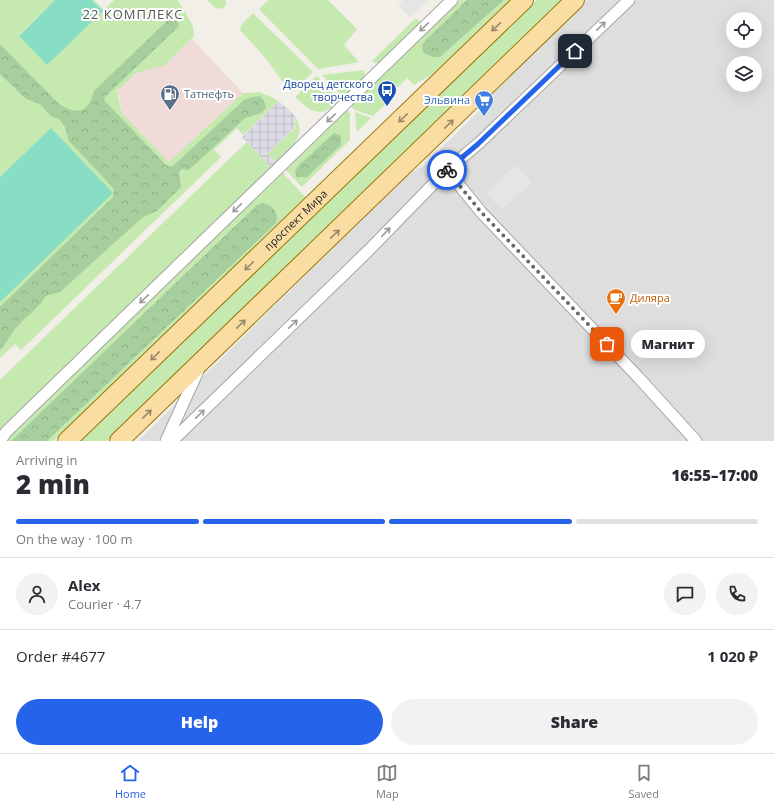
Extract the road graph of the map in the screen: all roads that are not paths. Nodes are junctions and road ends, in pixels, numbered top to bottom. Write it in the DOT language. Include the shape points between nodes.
graph roads {
  1 [pos="452,0"];
  2 [pos="524,0"];
  3 [pos="576,0"];
  4 [pos="629,0"];
  5 [pos="447,170"];
  6 [pos="202,360"];
  7 [pos="0,441"];
  8 [pos="67,441"];
  9 [pos="119,441"];
  10 [pos="166,441"];
  11 [pos="172,441"];
  12 [pos="696,441"];
  1 -- 7 [label="street, one-way" via="6,432"];
  2 -- 8 [label="main road, проспект Мира, one-way"];
  6 -- 3 [label="main road, one-way"];
  5 -- 4 [label="street, one-way" via="478,144"];
  11 -- 5 [label="street, one-way" via="368,251"];
  5 -- 12 [label="street" via="481,212"];
  9 -- 6 [label="main road, one-way"];
  6 -- 10 [label="street"];
}
